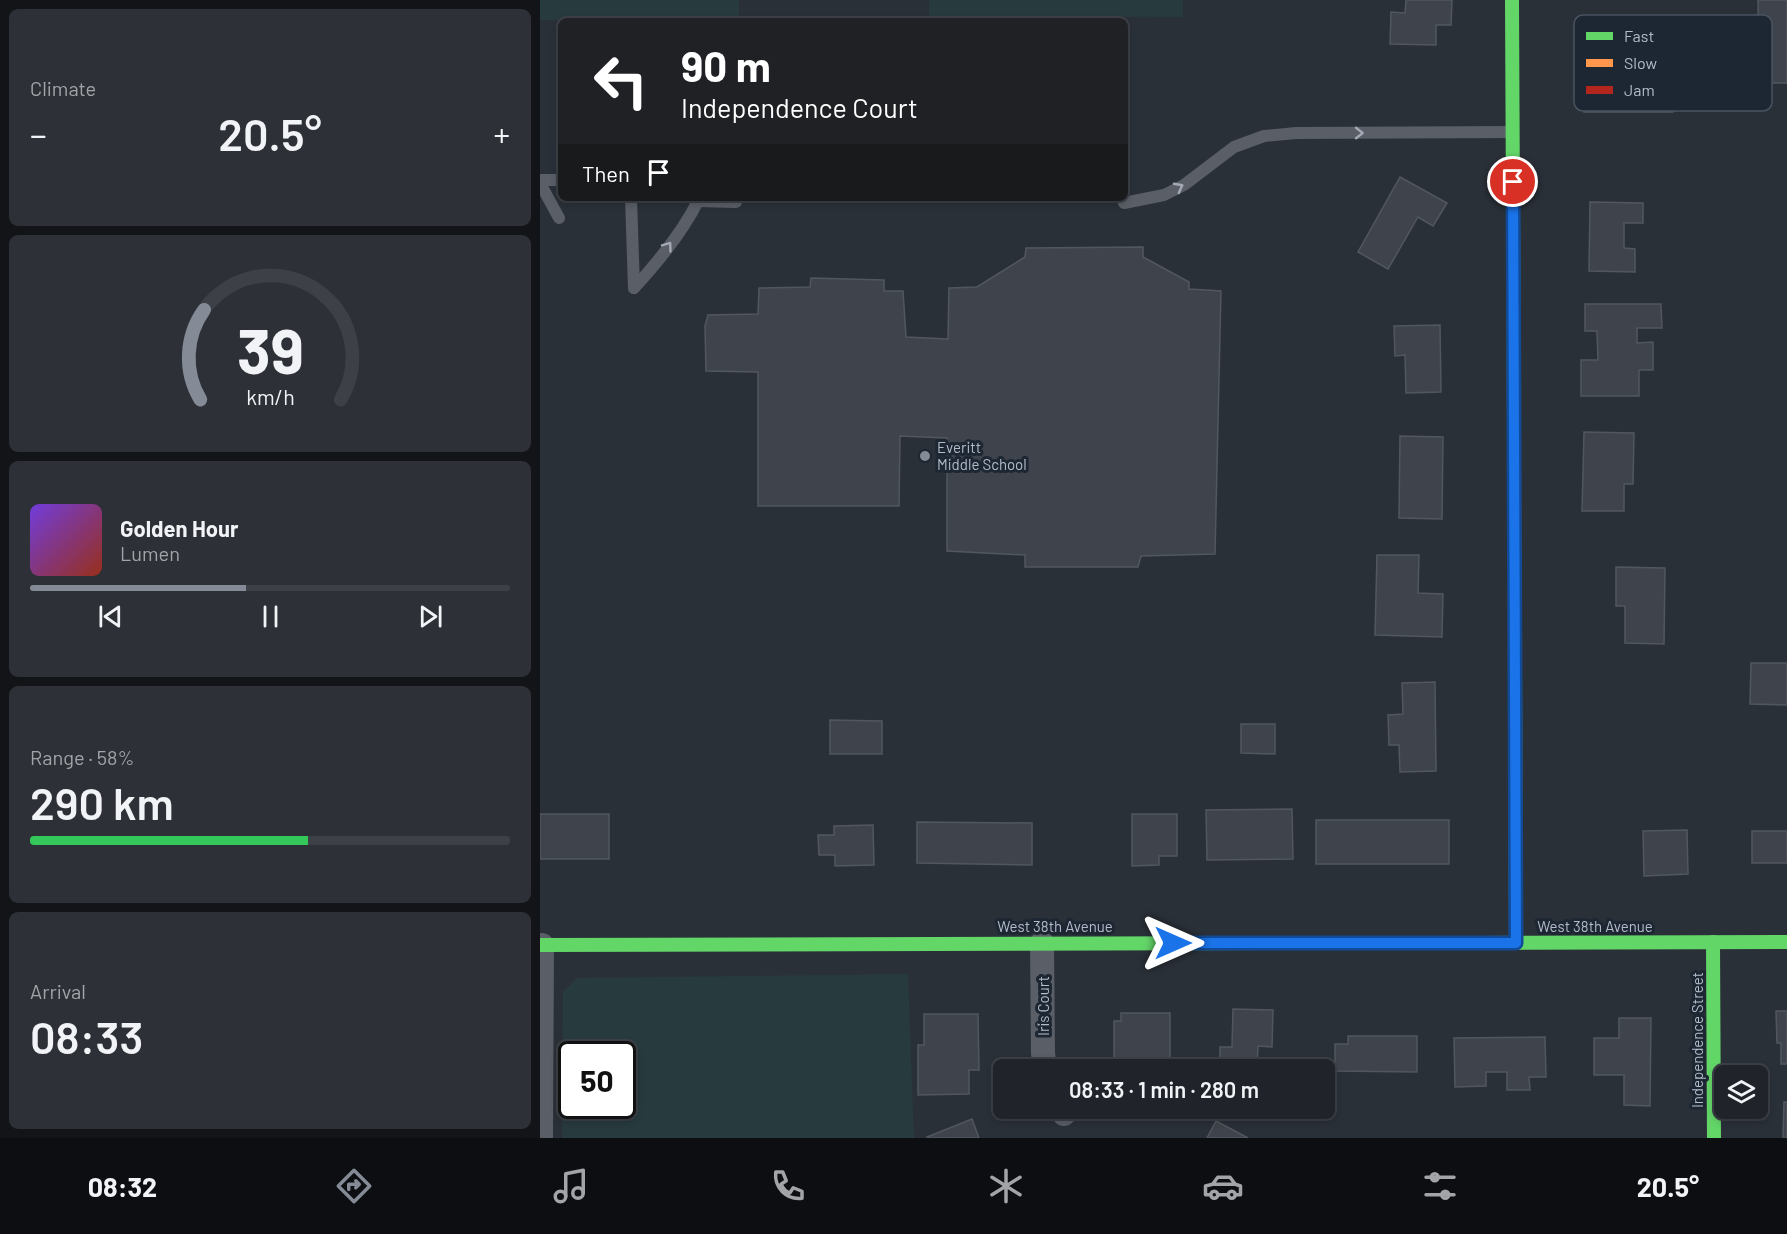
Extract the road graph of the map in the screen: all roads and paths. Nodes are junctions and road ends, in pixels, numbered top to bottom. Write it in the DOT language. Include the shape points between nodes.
graph roads {
  1 [pos="1512,0"];
  2 [pos="1513,132"];
  3 [pos="558,180"];
  4 [pos="540,182"];
  5 [pos="631,201"];
  6 [pos="695,201"];
  7 [pos="723,201"];
  8 [pos="736,202"];
  9 [pos="1124,203"];
  10 [pos="559,218"];
  11 [pos="1713,942"];
  12 [pos="1787,942"];
  13 [pos="1042,943"];
  14 [pos="1516,943"];
  15 [pos="541,945"];
  16 [pos="1044,1059"];
  17 [pos="541,1138"];
  18 [pos="1714,1138"];
  1 -- 2 [label="main road"];
  9 -- 2 [label="lane, one-way" via="1164,195 1184,185 1234,147 1264,136"];
  2 -- 14 [label="main road"];
  3 -- 4 [label="lane"];
  4 -- 10 [label="lane"];
  5 -- 6 [label="lane, one-way" via="634,288 691,214"];
  7 -- 8 [label="lane"];
  11 -- 12 [label="main road, West 38th Avenue"];
  11 -- 14 [label="main road, West 38th Avenue"];
  11 -- 18 [label="main road, Independence Street"];
  13 -- 14 [label="main road, West 38th Avenue"];
  13 -- 15 [label="main road, West 38th Avenue"];
  13 -- 16 [label="street, Iris Court"];
  15 -- 17 [label="street"];
}
